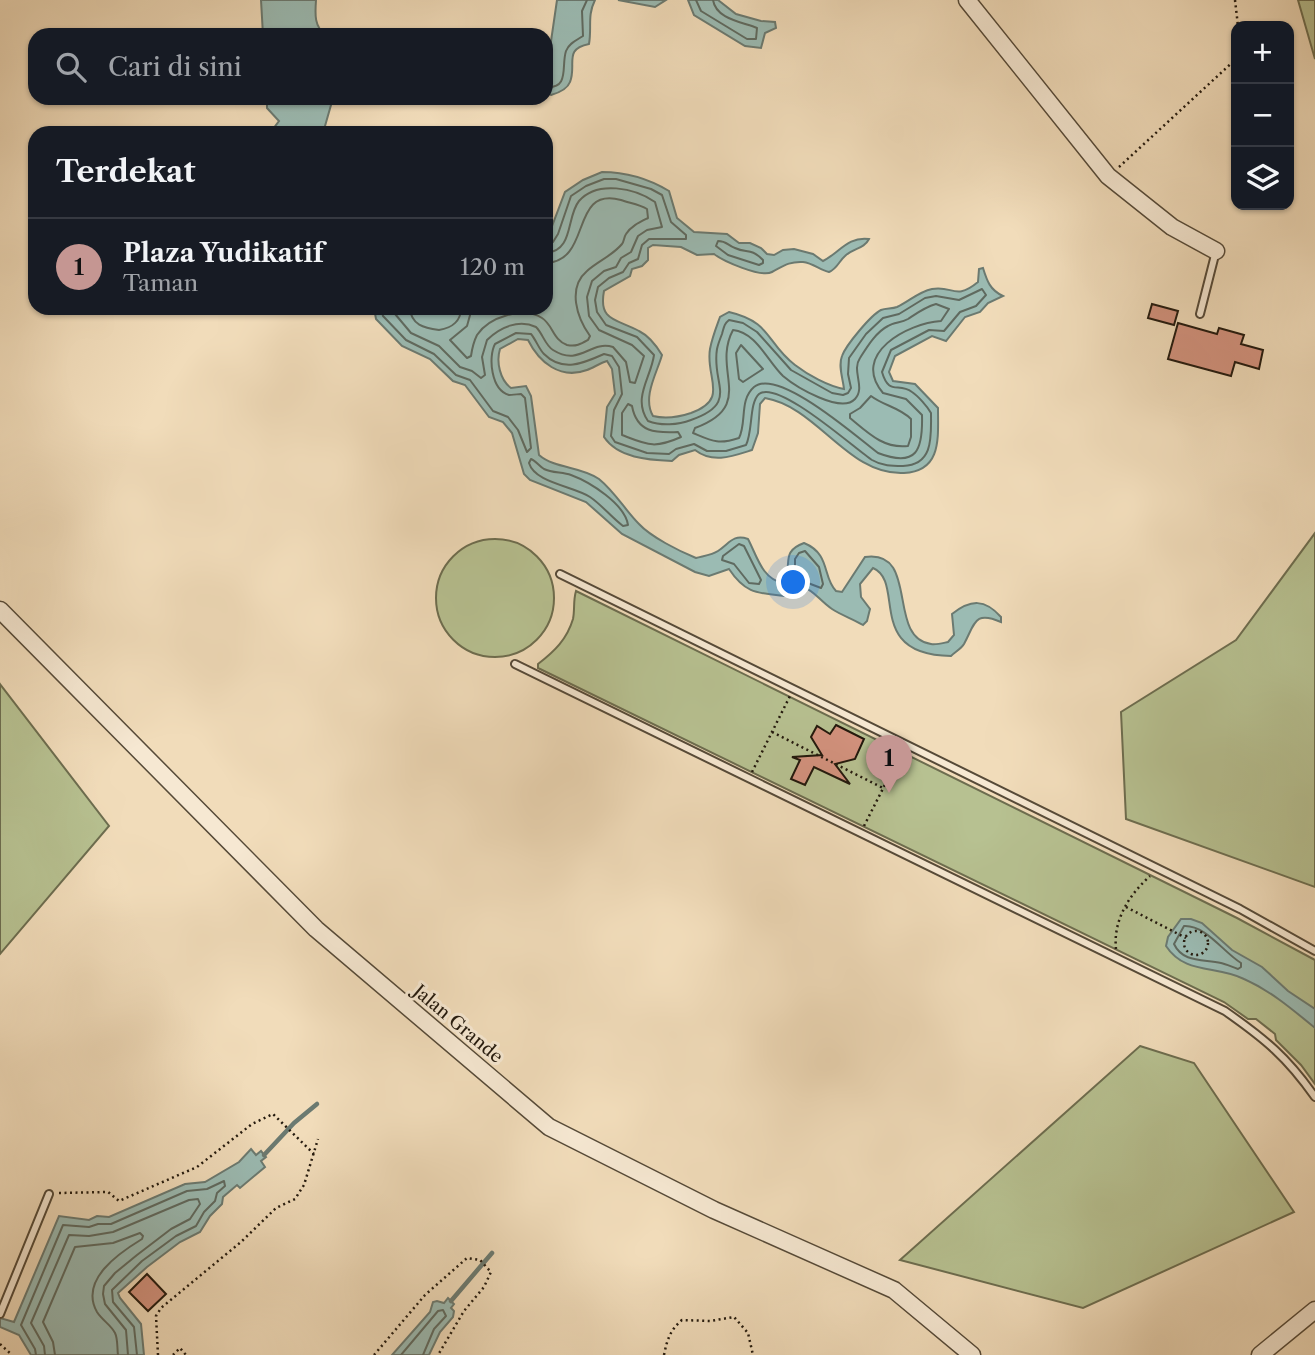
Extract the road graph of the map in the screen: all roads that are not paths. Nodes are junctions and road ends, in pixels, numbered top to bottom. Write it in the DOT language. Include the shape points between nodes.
graph roads {
  1 [pos="967,0"];
  2 [pos="1216,251"];
  3 [pos="1200,314"];
  4 [pos="560,574"];
  5 [pos="0,610"];
  6 [pos="515,664"];
  7 [pos="1315,951"];
  8 [pos="1315,1097"];
  9 [pos="49,1194"];
  10 [pos="1315,1311"];
  11 [pos="0,1314"];
  12 [pos="972,1355"];
  13 [pos="1260,1355"];
  1 -- 2 [label="street" via="1108,176 1172,227"];
  2 -- 3 [label="lane"];
  4 -- 7 [label="lane" via="1240,909"];
  5 -- 12 [label="street, Jalan Grande" via="316,929 549,1127 714,1210 894,1290"];
  6 -- 8 [label="lane" via="1225,1011 1266,1039"];
  9 -- 11 [label="lane"];
  10 -- 13 [label="street"];
}
